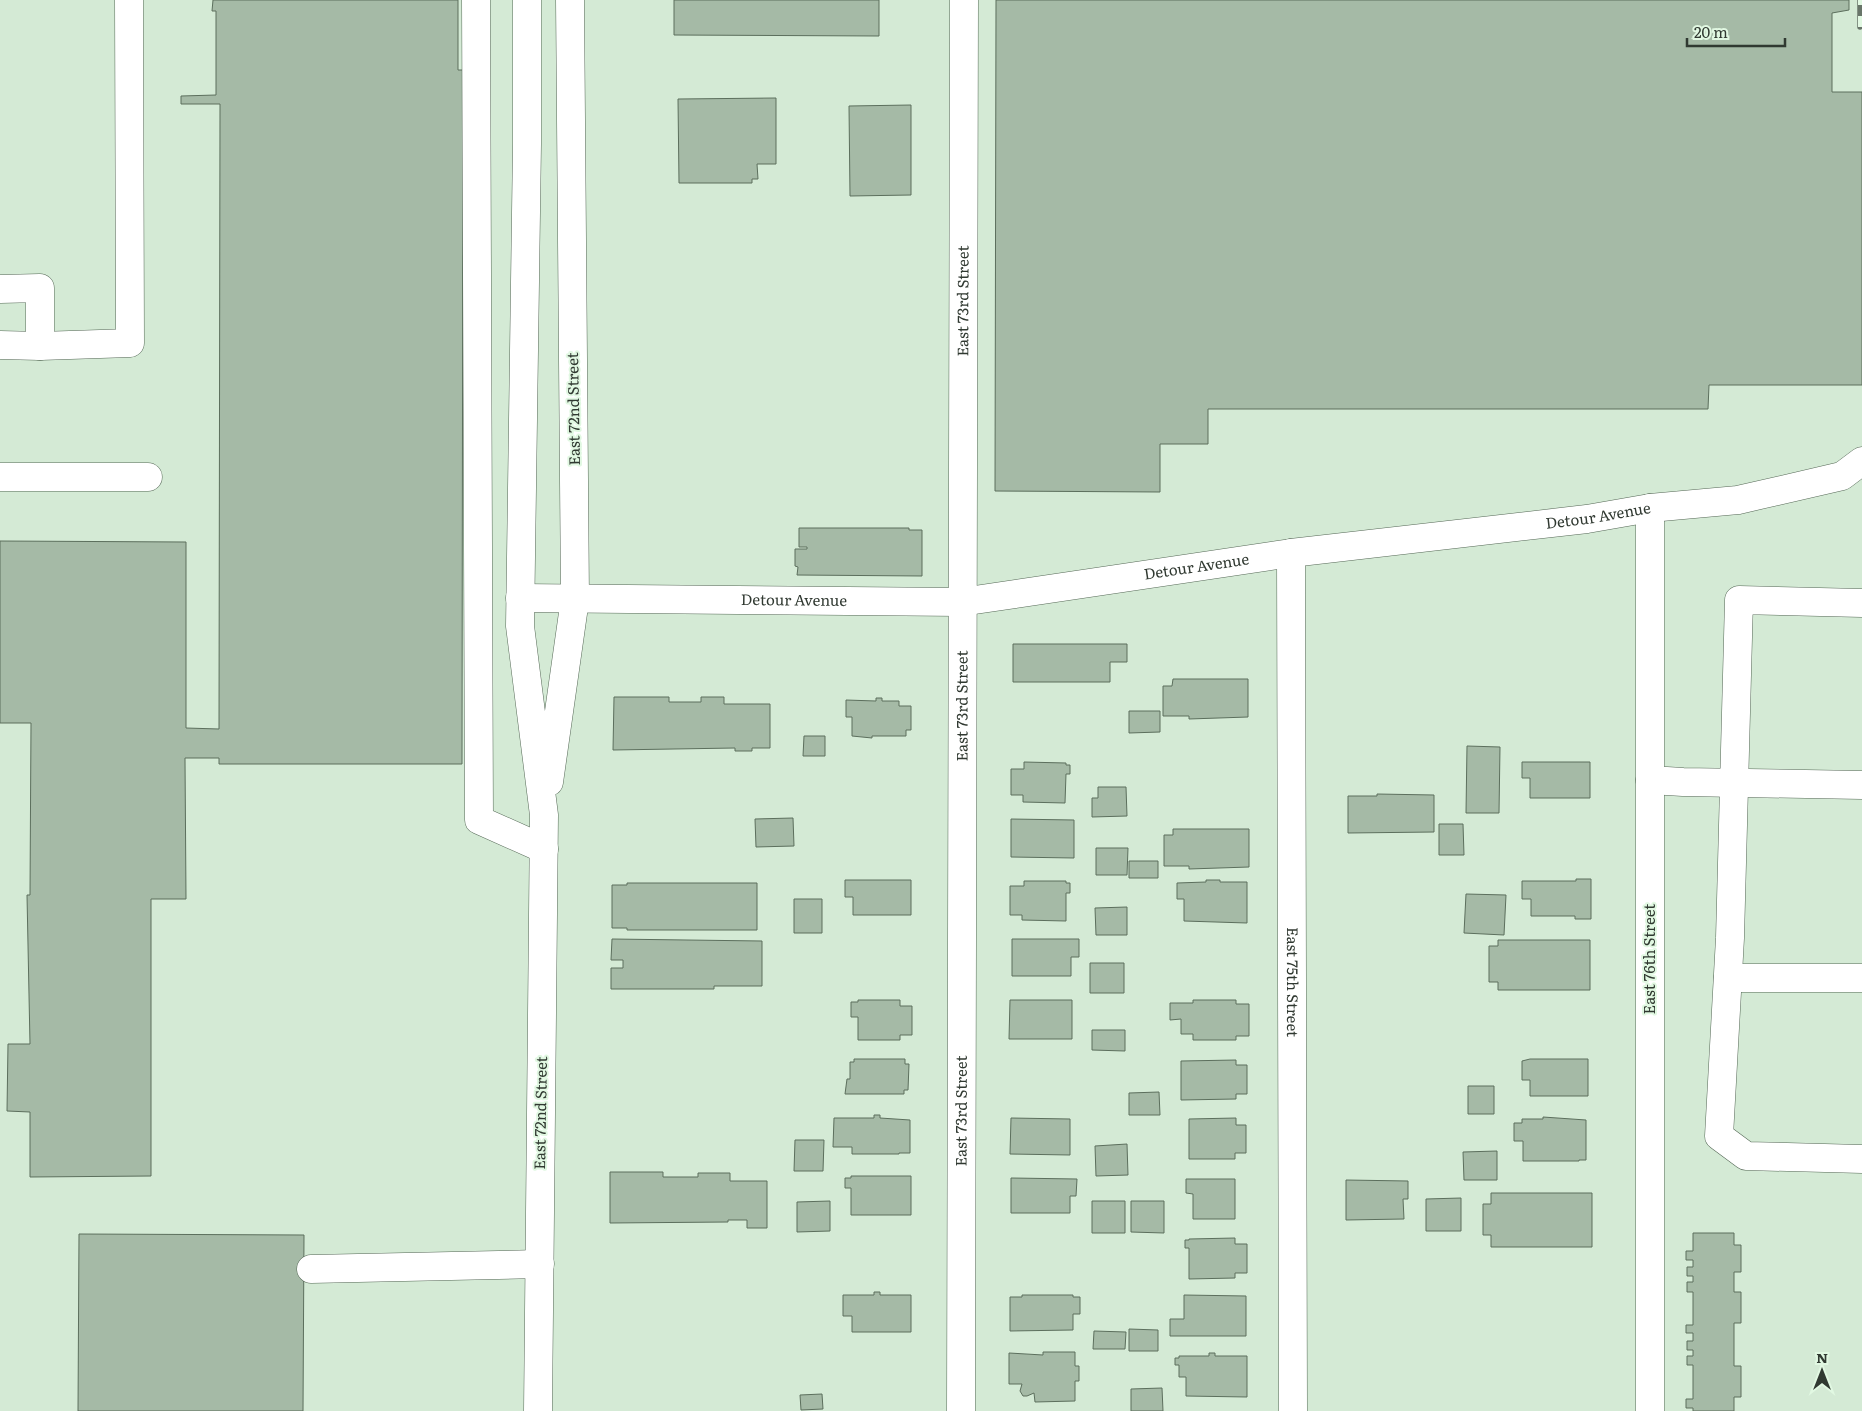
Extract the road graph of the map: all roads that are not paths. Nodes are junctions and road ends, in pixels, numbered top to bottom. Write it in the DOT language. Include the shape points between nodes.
graph roads {
  1 [pos="129,0"];
  2 [pos="476,0"];
  3 [pos="526,0"];
  4 [pos="570,0"];
  5 [pos="964,0"];
  6 [pos="0,289"];
  7 [pos="0,345"];
  8 [pos="40,346"];
  9 [pos="1862,461"];
  10 [pos="0,477"];
  11 [pos="148,477"];
  12 [pos="1650,508"];
  13 [pos="1291,553"];
  14 [pos="520,598"];
  15 [pos="575,599"];
  16 [pos="962,602"];
  17 [pos="1862,603"];
  18 [pos="1650,780"];
  19 [pos="1733,783"];
  20 [pos="1862,785"];
  21 [pos="544,815"];
  22 [pos="544,849"];
  23 [pos="1728,978"];
  24 [pos="1862,978"];
  25 [pos="1862,1159"];
  26 [pos="540,1264"];
  27 [pos="311,1269"];
  28 [pos="538,1411"];
  29 [pos="961,1411"];
  30 [pos="1293,1411"];
  31 [pos="1650,1411"];
  1 -- 8 [label="street" via="130,343"];
  2 -- 22 [label="street" via="478,820"];
  3 -- 14 [label="street, East 72nd Street"];
  4 -- 15 [label="street, East 72nd Street"];
  5 -- 16 [label="street, East 73rd Street"];
  6 -- 8 [label="street" via="40,288"];
  7 -- 8 [label="street"];
  9 -- 12 [label="street, Detour Avenue" via="1842,476 1738,500"];
  10 -- 11 [label="street"];
  12 -- 13 [label="street, Detour Avenue"];
  12 -- 18 [label="street, East 76th Street"];
  13 -- 16 [label="street, Detour Avenue"];
  13 -- 30 [label="street, East 75th Street"];
  14 -- 15 [label="street, Detour Avenue"];
  14 -- 21 [label="street, East 72nd Street" via="520,626"];
  15 -- 16 [label="street, Detour Avenue"];
  15 -- 21 [label="street, East 72nd Street"];
  16 -- 29 [label="street, East 73rd Street"];
  17 -- 19 [label="street" via="1738,600"];
  18 -- 19 [label="street"];
  18 -- 31 [label="street, East 76th Street"];
  19 -- 20 [label="street"];
  19 -- 23 [label="street"];
  21 -- 22 [label="street, East 72nd Street"];
  22 -- 26 [label="street, East 72nd Street"];
  23 -- 24 [label="street"];
  23 -- 25 [label="street" via="1719,1136 1746,1156"];
  26 -- 27 [label="street"];
  26 -- 28 [label="street, East 72nd Street"];
}
